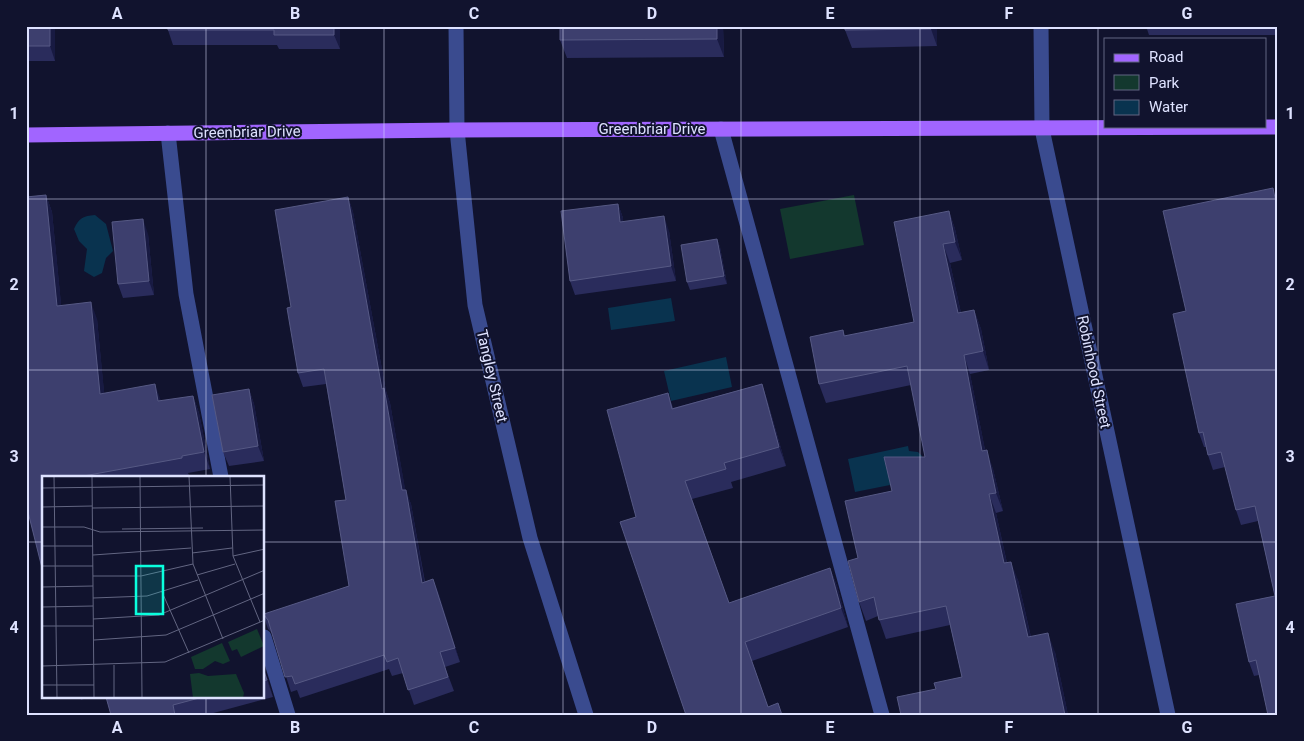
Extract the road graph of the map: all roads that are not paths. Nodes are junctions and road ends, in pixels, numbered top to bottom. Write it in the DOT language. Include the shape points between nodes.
graph roads {
  1 [pos="456,26"];
  2 [pos="1041,26"];
  3 [pos="1160,128"];
  4 [pos="721,129"];
  5 [pos="1042,129"];
  6 [pos="457,130"];
  7 [pos="168,133"];
  8 [pos="26,134"];
  9 [pos="221,476"];
  10 [pos="265,640"];
  11 [pos="583,714"];
  12 [pos="288,715"];
  13 [pos="882,715"];
  14 [pos="1168,715"];
  1 -- 6 [label="street, Tangley Street"];
  2 -- 5 [label="street, Robinhood Street"];
  3 -- 5 [label="main road, Greenbriar Drive"];
  4 -- 5 [label="main road, Greenbriar Drive"];
  4 -- 6 [label="main road, Greenbriar Drive"];
  4 -- 13 [label="street"];
  5 -- 14 [label="street, Robinhood Street"];
  6 -- 7 [label="main road, Greenbriar Drive"];
  6 -- 11 [label="street, Tangley Street" via="475,305 530,538"];
  7 -- 8 [label="main road, Greenbriar Drive"];
  7 -- 9 [label="street" via="186,294"];
  10 -- 12 [label="street"];
}
